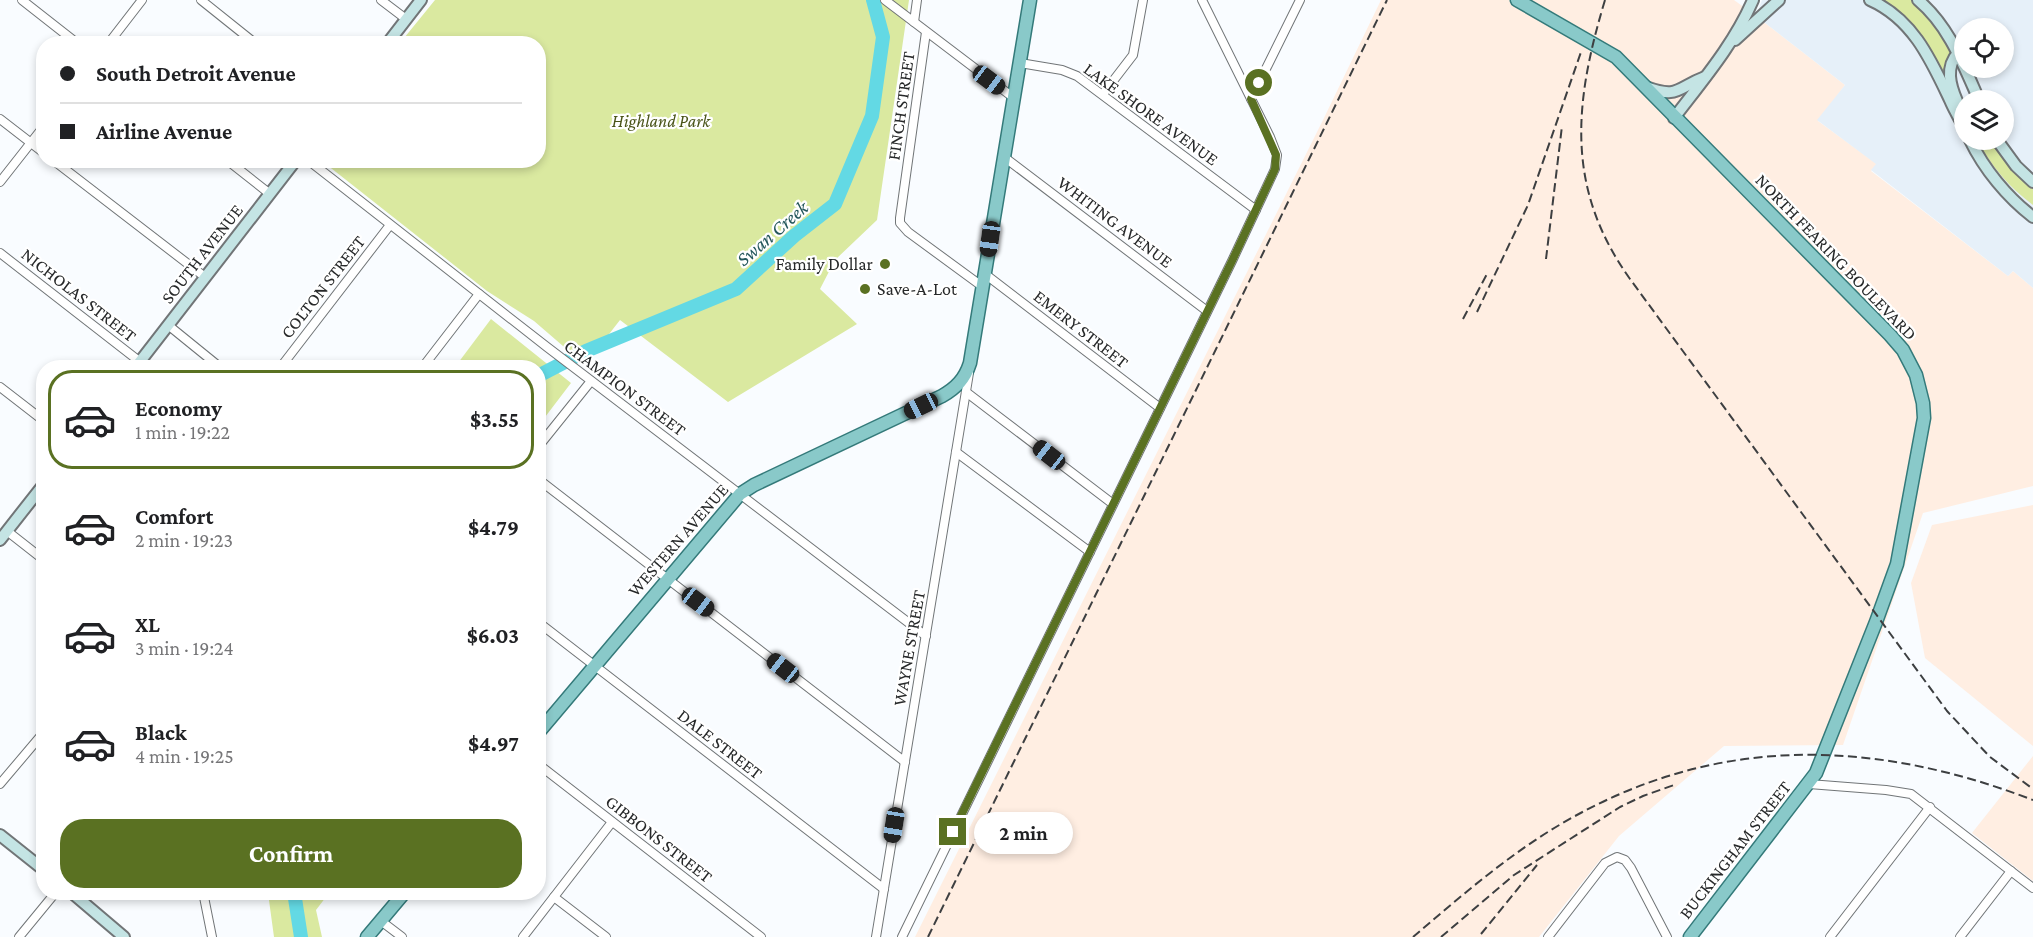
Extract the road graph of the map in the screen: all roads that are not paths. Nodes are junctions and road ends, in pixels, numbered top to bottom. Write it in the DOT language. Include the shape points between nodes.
graph roads {
  1 [pos="22,0"];
  2 [pos="142,0"];
  3 [pos="201,0"];
  4 [pos="381,0"];
  5 [pos="421,0"];
  6 [pos="885,0"];
  7 [pos="917,0"];
  8 [pos="1030,0"];
  9 [pos="1143,0"];
  10 [pos="1202,0"];
  11 [pos="1300,0"];
  12 [pos="1517,0"];
  13 [pos="1753,0"];
  14 [pos="1779,0"];
  15 [pos="1918,0"];
  16 [pos="1873,1"];
  17 [pos="406,19"];
  18 [pos="914,22"];
  19 [pos="926,32"];
  20 [pos="68,36"];
  21 [pos="114,36"];
  22 [pos="246,36"];
  23 [pos="393,36"];
  24 [pos="1729,46"];
  25 [pos="1954,47"];
  26 [pos="1954,59"];
  27 [pos="1020,63"];
  28 [pos="1705,77"];
  29 [pos="1646,87"];
  30 [pos="1954,92"];
  31 [pos="1103,94"];
  32 [pos="1014,98"];
  33 [pos="1251,99"];
  34 [pos="1954,110"];
  35 [pos="1674,118"];
  36 [pos="0,119"];
  37 [pos="36,136"];
  38 [pos="31,143"];
  39 [pos="36,147"];
  40 [pos="1976,150"];
  41 [pos="2004,150"];
  42 [pos="1004,157"];
  43 [pos="63,168"];
  44 [pos="237,168"];
  45 [pos="290,168"];
  46 [pos="318,168"];
  47 [pos="0,182"];
  48 [pos="2033,182"];
  49 [pos="2005,190"];
  50 [pos="270,194"];
  51 [pos="2033,208"];
  52 [pos="1256,210"];
  53 [pos="2033,217"];
  54 [pos="390,225"];
  55 [pos="0,253"];
  56 [pos="985,274"];
  57 [pos="205,277"];
  58 [pos="983,287"];
  59 [pos="479,294"];
  60 [pos="1207,311"];
  61 [pos="168,325"];
  62 [pos="132,360"];
  63 [pos="140,360"];
  64 [pos="211,360"];
  65 [pos="286,360"];
  66 [pos="428,360"];
  67 [pos="970,363"];
  68 [pos="591,381"];
  69 [pos="0,387"];
  70 [pos="966,392"];
  71 [pos="1160,408"];
  72 [pos="36,415"];
  73 [pos="546,437"];
  74 [pos="956,452"];
  75 [pos="546,485"];
  76 [pos="36,494"];
  77 [pos="740,494"];
  78 [pos="1113,504"];
  79 [pos="3,536"];
  80 [pos="1090,552"];
  81 [pos="36,555"];
  82 [pos="668,579"];
  83 [pos="546,628"];
  84 [pos="926,636"];
  85 [pos="595,666"];
  86 [pos="546,724"];
  87 [pos="36,741"];
  88 [pos="905,762"];
  89 [pos="546,770"];
  90 [pos="0,784"];
  91 [pos="1809,784"];
  92 [pos="1930,807"];
  93 [pos="612,822"];
  94 [pos="0,835"];
  95 [pos="36,864"];
  96 [pos="2012,871"];
  97 [pos="2033,888"];
  98 [pos="884,889"];
  99 [pos="554,897"];
  100 [pos="49,900"];
  101 [pos="80,900"];
  102 [pos="205,900"];
  103 [pos="398,900"];
  104 [pos="381,921"];
  105 [pos="19,937"];
  106 [pos="124,937"];
  107 [pos="212,937"];
  108 [pos="367,937"];
  109 [pos="402,937"];
  110 [pos="523,937"];
  111 [pos="606,937"];
  112 [pos="761,937"];
  113 [pos="876,937"];
  114 [pos="902,937"];
  115 [pos="1548,937"];
  116 [pos="1667,937"];
  117 [pos="1690,937"];
  118 [pos="1830,937"];
  119 [pos="1960,937"];
  1 -- 20 [label="street"];
  2 -- 21 [label="street"];
  3 -- 22 [label="street"];
  4 -- 17 [label="street"];
  5 -- 17 [label="street"];
  6 -- 18 [label="street, FINCH STREET"];
  7 -- 18 [label="street"];
  8 -- 27 [label="main road"];
  9 -- 31 [label="street" via="1133,55"];
  10 -- 33 [label="street"];
  11 -- 33 [label="street"];
  12 -- 29 [label="main road, NORTH FEARING BOULEVARD" via="1616,57"];
  13 -- 24 [label="street"];
  14 -- 24 [label="street"];
  15 -- 25 [label="street"];
  16 -- 34 [label="street" via="1898,18 1920,41"];
  17 -- 23 [label="street"];
  18 -- 19 [label="street, FINCH STREET"];
  19 -- 32 [label="street"];
  19 -- 58 [label="street, FINCH STREET" via="900,223"];
  24 -- 28 [label="street"];
  26 -- 30 [label="street" via="1950,73"];
  27 -- 31 [label="street, LAKE SHORE AVENUE" via="1062,70"];
  27 -- 32 [label="main road"];
  28 -- 29 [label="street" via="1673,93"];
  28 -- 35 [label="street"];
  29 -- 35 [label="main road, NORTH FEARING BOULEVARD"];
  31 -- 52 [label="street, LAKE SHORE AVENUE"];
  32 -- 42 [label="main road"];
  33 -- 52 [label="street" via="1276,155 1275,169"];
  35 -- 91 [label="main road, NORTH FEARING BOULEVARD" via="1890,335 1910,362 1923,403 1923,430 1897,564"];
  36 -- 38 [label="street"];
  37 -- 38 [label="street"];
  38 -- 39 [label="street"];
  38 -- 47 [label="street"];
  40 -- 49 [label="street"];
  41 -- 48 [label="street"];
  42 -- 56 [label="main road"];
  42 -- 60 [label="street, WHITING AVENUE"];
  43 -- 57 [label="street"];
  44 -- 50 [label="street"];
  45 -- 50 [label="street, SOUTH AVENUE"];
  46 -- 54 [label="street, CHAMPION STREET"];
  49 -- 51 [label="street"];
  49 -- 53 [label="street"];
  50 -- 57 [label="street, SOUTH AVENUE"];
  52 -- 60 [label="street"];
  54 -- 59 [label="street, CHAMPION STREET"];
  54 -- 65 [label="street, COLTON STREET"];
  55 -- 62 [label="street, NICHOLAS STREET"];
  56 -- 58 [label="main road"];
  56 -- 71 [label="street, EMERY STREET"];
  57 -- 61 [label="street, SOUTH AVENUE"];
  58 -- 67 [label="main road"];
  59 -- 66 [label="street"];
  59 -- 68 [label="street, CHAMPION STREET"];
  60 -- 71 [label="street"];
  61 -- 63 [label="street, SOUTH AVENUE"];
  61 -- 64 [label="street"];
  67 -- 70 [label="street, WAYNE STREET"];
  67 -- 77 [label="main road, WESTERN AVENUE" via="964,378 947,393"];
  68 -- 73 [label="street"];
  68 -- 77 [label="street, CHAMPION STREET"];
  69 -- 72 [label="street"];
  70 -- 74 [label="street, WAYNE STREET"];
  70 -- 78 [label="street"];
  71 -- 78 [label="street"];
  74 -- 80 [label="street"];
  74 -- 84 [label="street, WAYNE STREET"];
  75 -- 82 [label="street"];
  76 -- 79 [label="street"];
  77 -- 82 [label="main road, WESTERN AVENUE"];
  77 -- 84 [label="street, CHAMPION STREET"];
  78 -- 80 [label="street"];
  79 -- 81 [label="street"];
  80 -- 114 [label="street"];
  82 -- 85 [label="main road, WESTERN AVENUE"];
  82 -- 88 [label="street"];
  83 -- 85 [label="street, DALE STREET"];
  84 -- 88 [label="street, WAYNE STREET"];
  85 -- 86 [label="main road, WESTERN AVENUE"];
  85 -- 98 [label="street, DALE STREET"];
  87 -- 90 [label="street"];
  88 -- 98 [label="street, WAYNE STREET"];
  89 -- 93 [label="street, GIBBONS STREET"];
  91 -- 92 [label="street" via="1903,792"];
  91 -- 117 [label="main road, BUCKINGHAM STREET"];
  92 -- 96 [label="street"];
  92 -- 118 [label="street"];
  93 -- 99 [label="street"];
  93 -- 112 [label="street, GIBBONS STREET"];
  94 -- 95 [label="street"];
  96 -- 97 [label="street"];
  96 -- 119 [label="street"];
  98 -- 113 [label="street, WAYNE STREET"];
  99 -- 110 [label="street"];
  99 -- 111 [label="street"];
  100 -- 105 [label="street"];
  101 -- 106 [label="street"];
  102 -- 107 [label="street"];
  103 -- 104 [label="main road"];
  104 -- 108 [label="main road"];
  104 -- 109 [label="street"];
  115 -- 116 [label="street" via="1605,863 1619,857 1628,862"];
}
